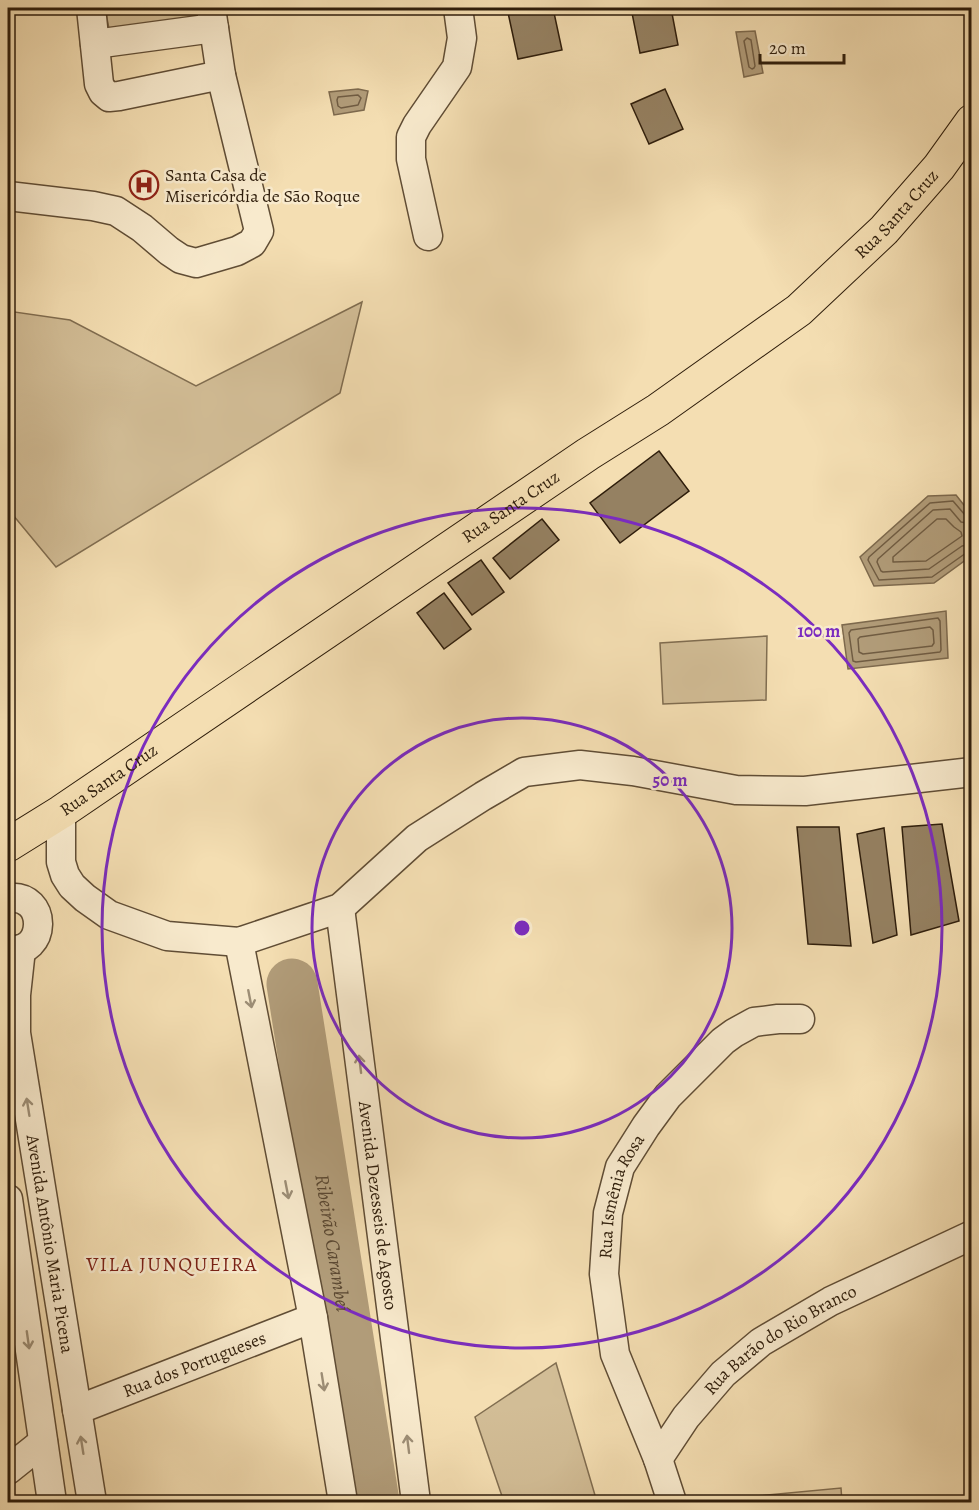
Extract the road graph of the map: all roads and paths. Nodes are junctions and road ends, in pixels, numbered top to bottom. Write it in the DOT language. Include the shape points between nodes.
graph roads {
  1 [pos="91,8"];
  2 [pos="458,8"];
  3 [pos="213,18"];
  4 [pos="95,44"];
  5 [pos="221,75"];
  6 [pos="972,121"];
  7 [pos="8,196"];
  8 [pos="429,236"];
  9 [pos="972,772"];
  10 [pos="61,812"];
  11 [pos="8,845"];
  12 [pos="72,886"];
  13 [pos="20,903"];
  14 [pos="340,908"];
  15 [pos="239,942"];
  16 [pos="14,949"];
  17 [pos="800,1019"];
  18 [pos="8,1199"];
  19 [pos="972,1235"];
  20 [pos="313,1318"];
  21 [pos="77,1410"];
  22 [pos="43,1442"];
  23 [pos="658,1459"];
  24 [pos="8,1470"];
  25 [pos="52,1503"];
  26 [pos="92,1503"];
  27 [pos="343,1503"];
  28 [pos="416,1503"];
  29 [pos="672,1503"];
  1 -- 4 [label="street"];
  2 -- 8 [label="street" via="462,38 457,67 411,137 411,159"];
  3 -- 4 [label="street"];
  3 -- 5 [label="street"];
  4 -- 5 [label="street" via="99,84 109,97"];
  5 -- 7 [label="street" via="258,231 252,243 196,263 169,251 116,211"];
  6 -- 10 [label="main road, Rua Santa Cruz" via="939,167 884,230 799,310 658,410 588,453"];
  9 -- 14 [label="street" via="805,791 736,790 580,765 524,772 417,838"];
  10 -- 11 [label="main road, Rua Santa Cruz"];
  10 -- 12 [label="street" via="61,862"];
  12 -- 13 [label="street"];
  12 -- 15 [label="street" via="109,915 167,936"];
  13 -- 16 [label="street" via="38,921 33,941"];
  14 -- 15 [label="street"];
  28 -- 14 [label="street, Avenida Dezesseis de Agosto, one-way"];
  15 -- 20 [label="street, one-way"];
  21 -- 16 [label="street, Avenida Antônio Maria Picena, one-way" via="16,1033"];
  17 -- 23 [label="street, Rua Ismênia Rosa" via="754,1022 723,1041 668,1096 620,1167 608,1213 604,1274 615,1354"];
  18 -- 22 [label="street, Avenida Antônio Maria Picena, one-way"];
  19 -- 23 [label="street, Rua Barão do Rio Branco" via="831,1301 761,1342 723,1374 686,1417"];
  20 -- 21 [label="street, Rua dos Portugueses"];
  20 -- 27 [label="street, one-way"];
  26 -- 21 [label="street, Avenida Antônio Maria Picena, one-way"];
  22 -- 24 [label="street"];
  22 -- 25 [label="street, Avenida Antônio Maria Picena"];
  23 -- 29 [label="street"];
}
